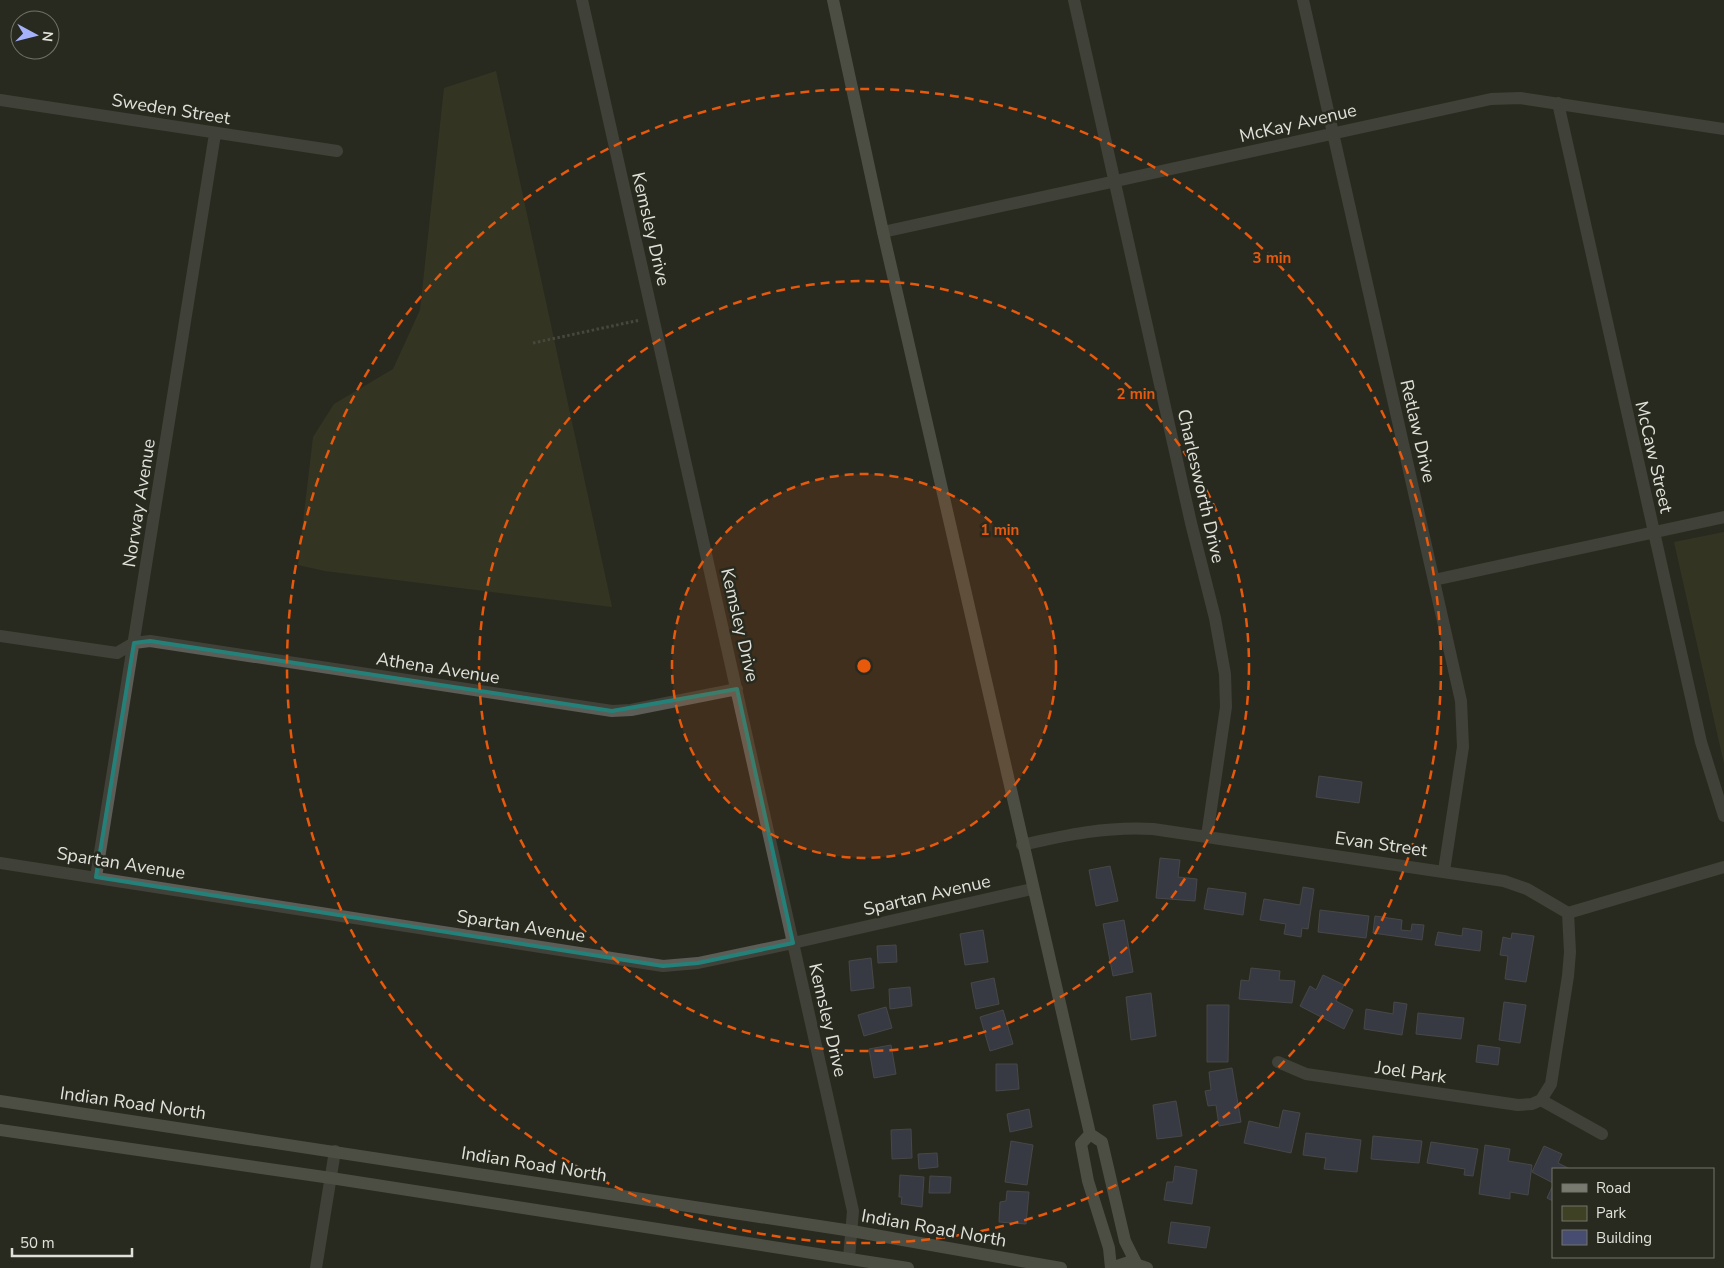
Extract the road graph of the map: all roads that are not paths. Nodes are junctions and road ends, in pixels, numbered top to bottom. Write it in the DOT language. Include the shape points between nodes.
graph roads {
  1 [pos="582,0"];
  2 [pos="834,0"];
  3 [pos="1074,0"];
  4 [pos="1304,0"];
  5 [pos="0,100"];
  6 [pos="1558,104"];
  7 [pos="1724,129"];
  8 [pos="1332,133"];
  9 [pos="215,134"];
  10 [pos="337,151"];
  11 [pos="1115,181"];
  12 [pos="884,232"];
  13 [pos="1724,516"];
  14 [pos="1653,532"];
  15 [pos="1434,580"];
  16 [pos="0,636"];
  17 [pos="134,643"];
  18 [pos="737,689"];
  19 [pos="1724,816"];
  20 [pos="1206,836"];
  21 [pos="1022,845"];
  22 [pos="0,863"];
  23 [pos="1724,867"];
  24 [pos="1444,871"];
  25 [pos="96,877"];
  26 [pos="1032,889"];
  27 [pos="1568,913"];
  28 [pos="793,944"];
  29 [pos="1278,1062"];
  30 [pos="1541,1100"];
  31 [pos="0,1101"];
  32 [pos="0,1130"];
  33 [pos="1090,1134"];
  34 [pos="1602,1134"];
  35 [pos="335,1151"];
  36 [pos="331,1178"];
  37 [pos="852,1231"];
  38 [pos="849,1258"];
  39 [pos="1141,1265"];
  40 [pos="316,1268"];
  41 [pos="908,1268"];
  42 [pos="1061,1268"];
  43 [pos="1111,1268"];
  1 -- 18 [label="street, Kemsley Drive"];
  2 -- 12 [label="main road"];
  3 -- 11 [label="street, Charlesworth Drive"];
  4 -- 8 [label="street, Retlaw Drive"];
  5 -- 9 [label="street, Sweden Street"];
  6 -- 7 [label="street, McKay Avenue"];
  6 -- 8 [label="street, McKay Avenue" via="1520,98 1491,99"];
  6 -- 14 [label="street, McCaw Street"];
  8 -- 11 [label="street, McKay Avenue"];
  8 -- 15 [label="street, Retlaw Drive"];
  9 -- 10 [label="street, Sweden Street"];
  9 -- 17 [label="street, Norway Avenue"];
  11 -- 12 [label="street, McKay Avenue"];
  11 -- 20 [label="street, Charlesworth Drive" via="1225,674 1226,707"];
  12 -- 21 [label="main road"];
  13 -- 14 [label="street"];
  14 -- 15 [label="street"];
  14 -- 19 [label="street, McCaw Street" via="1701,742"];
  15 -- 24 [label="street, Retlaw Drive" via="1458,682 1464,729"];
  16 -- 17 [label="street" via="117,653"];
  17 -- 18 [label="street, Athena Avenue" via="150,641 612,711"];
  17 -- 25 [label="street, Norway Avenue"];
  18 -- 28 [label="street, Kemsley Drive"];
  20 -- 21 [label="street, Evan Street" via="1153,828 1122,828 1076,833"];
  20 -- 24 [label="street, Evan Street"];
  21 -- 26 [label="main road"];
  22 -- 25 [label="street, Spartan Avenue"];
  23 -- 27 [label="street"];
  24 -- 27 [label="street, Evan Street" via="1517,885"];
  25 -- 28 [label="street, Spartan Avenue" via="663,966 698,963"];
  26 -- 28 [label="street, Spartan Avenue"];
  26 -- 33 [label="main road"];
  27 -- 30 [label="street" via="1568,976 1551,1084"];
  28 -- 37 [label="street, Kemsley Drive" via="853,1211"];
  29 -- 30 [label="street, Joel Park" via="1306,1074 1508,1104 1532,1104"];
  30 -- 34 [label="street"];
  31 -- 35 [label="main road, Indian Road North"];
  32 -- 36 [label="main road"];
  33 -- 39 [label="main road" via="1102,1142 1125,1241"];
  33 -- 43 [label="main road" via="1081,1144 1088,1181 1109,1248"];
  35 -- 36 [label="street"];
  35 -- 37 [label="main road, Indian Road North"];
  36 -- 38 [label="main road"];
  36 -- 40 [label="street"];
  37 -- 38 [label="street, Kemsley Drive"];
  37 -- 42 [label="main road, Indian Road North"];
  38 -- 41 [label="main road"];
  39 -- 43 [label="main road" via="1123,1262"];
}
